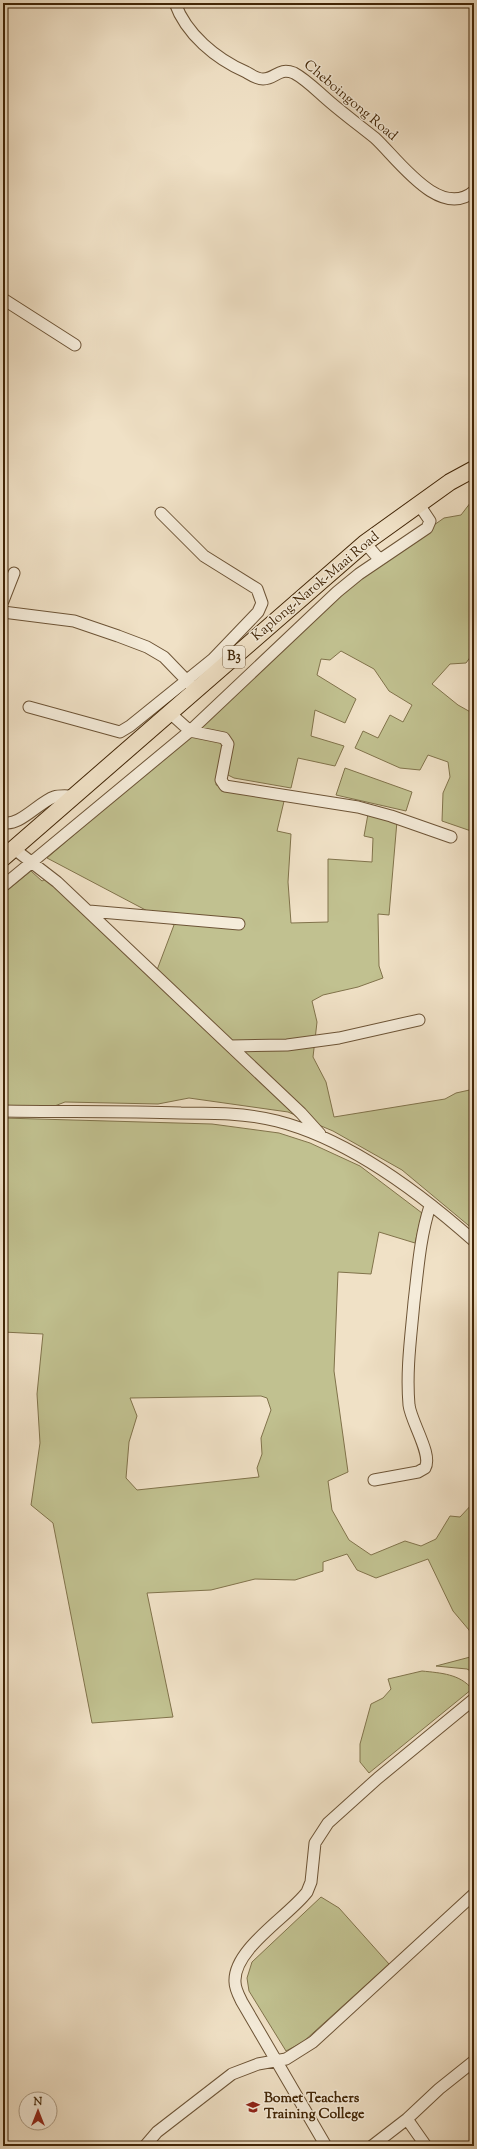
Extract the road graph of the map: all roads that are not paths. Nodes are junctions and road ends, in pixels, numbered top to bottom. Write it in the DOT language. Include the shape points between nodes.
graph roads {
  1 [pos="175,3"];
  2 [pos="474,190"];
  3 [pos="3,299"];
  4 [pos="75,345"];
  5 [pos="474,469"];
  6 [pos="418,503"];
  7 [pos="161,513"];
  8 [pos="365,543"];
  9 [pos="380,560"];
  10 [pos="14,573"];
  11 [pos="3,601"];
  12 [pos="3,612"];
  13 [pos="191,685"];
  14 [pos="29,707"];
  15 [pos="170,713"];
  16 [pos="190,731"];
  17 [pos="73,796"];
  18 [pos="3,822"];
  19 [pos="451,837"];
  20 [pos="8,853"];
  21 [pos="31,862"];
  22 [pos="3,886"];
  23 [pos="88,912"];
  24 [pos="239,924"];
  25 [pos="419,1020"];
  26 [pos="231,1046"];
  27 [pos="3,1111"];
  28 [pos="322,1137"];
  29 [pos="430,1206"];
  30 [pos="474,1240"];
  31 [pos="374,1480"];
  32 [pos="474,1699"];
  33 [pos="474,1894"];
  34 [pos="474,2060"];
  35 [pos="275,2062"];
  36 [pos="407,2119"];
  37 [pos="145,2146"];
  38 [pos="326,2146"];
  39 [pos="372,2146"];
  40 [pos="426,2146"];
  1 -- 2 [label="street, Cheboingong Road" via="187,27 229,65 262,79 281,71 294,73 374,138 424,187 457,200"];
  3 -- 4 [label="street"];
  5 -- 6 [label="highway, Kaplong-Narok-Maai Road / B3"];
  6 -- 8 [label="highway, Kaplong-Narok-Maai Road / B3"];
  6 -- 9 [label="street" via="430,525"];
  7 -- 13 [label="street" via="204,556 257,588 262,603 258,612"];
  8 -- 9 [label="street"];
  8 -- 13 [label="highway, Kaplong-Narok-Maai Road / B3"];
  9 -- 16 [label="street" via="321,606"];
  10 -- 11 [label="street"];
  12 -- 13 [label="street" via="74,621 147,647 164,657"];
  13 -- 14 [label="street" via="120,732"];
  13 -- 15 [label="highway, Kaplong-Narok-Maai Road / B3"];
  15 -- 16 [label="street"];
  15 -- 17 [label="highway, Kaplong-Narok-Maai Road / B3"];
  16 -- 19 [label="street" via="224,738 228,744 221,780 225,786 358,807"];
  16 -- 21 [label="street"];
  17 -- 18 [label="street" via="56,796 42,802 18,821 8,824"];
  17 -- 20 [label="highway, Kaplong-Narok-Maai Road / B3"];
  20 -- 21 [label="street"];
  21 -- 22 [label="street"];
  21 -- 23 [label="street"];
  23 -- 24 [label="street"];
  23 -- 26 [label="street"];
  25 -- 26 [label="street" via="339,1038 287,1045"];
  26 -- 28 [label="street" via="301,1113"];
  27 -- 28 [label="street" via="236,1114 278,1121"];
  28 -- 29 [label="street" via="385,1172"];
  29 -- 30 [label="street" via="445,1215"];
  29 -- 31 [label="street" via="421,1238 408,1377 412,1420 425,1451 427,1465 418,1472"];
  32 -- 35 [label="street" via="328,1823 315,1843 308,1892 250,1949 238,1965 235,1981 238,1995"];
  33 -- 35 [label="street" via="313,2042 298,2053"];
  34 -- 36 [label="street"];
  35 -- 37 [label="street" via="258,2064 232,2074 157,2132"];
  35 -- 38 [label="street"];
  36 -- 39 [label="street"];
  36 -- 40 [label="street"];
}
